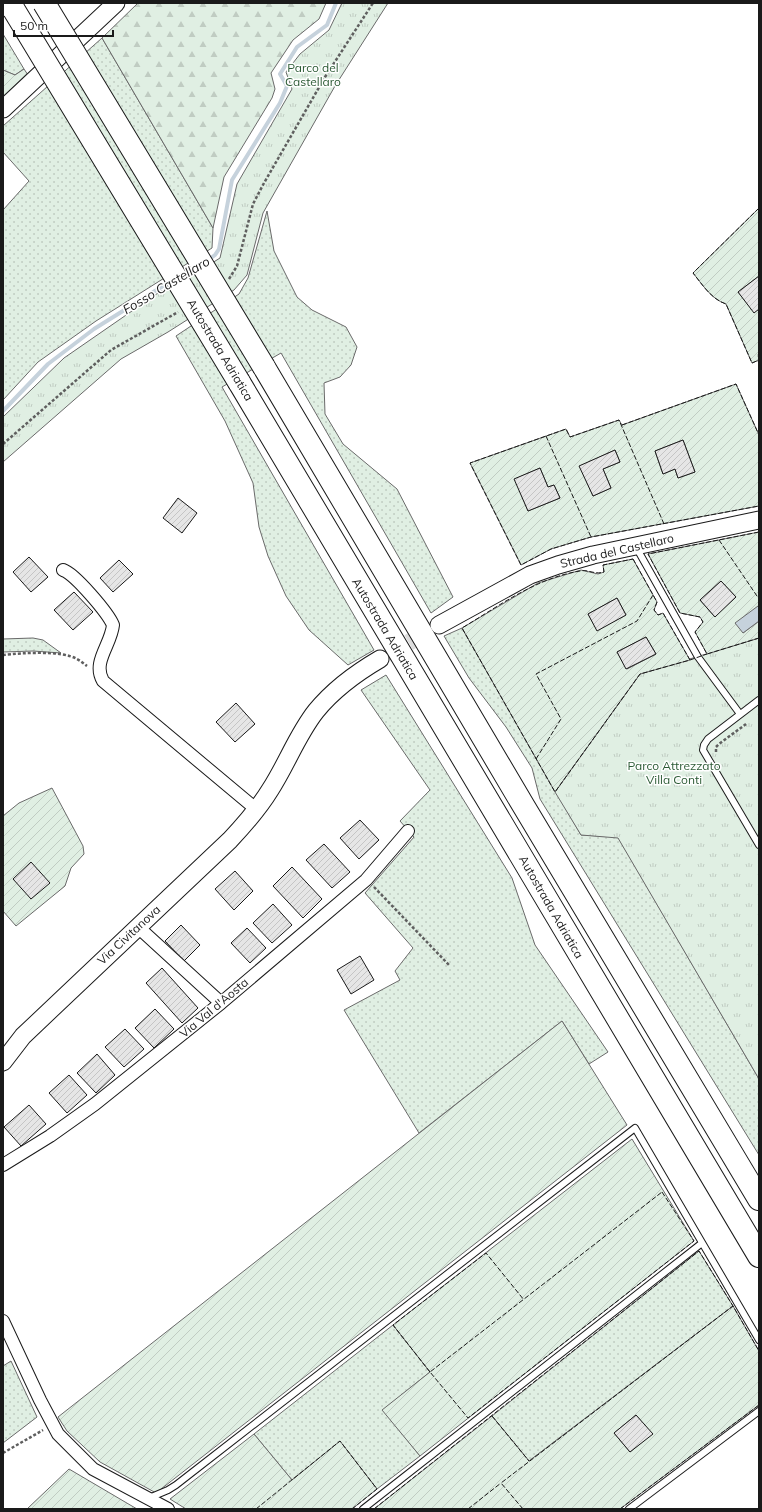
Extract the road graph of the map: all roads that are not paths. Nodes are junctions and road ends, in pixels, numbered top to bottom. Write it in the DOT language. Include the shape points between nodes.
graph roads {
  1 [pos="44,3"];
  2 [pos="116,3"];
  3 [pos="12,6"];
  4 [pos="3,109"];
  5 [pos="759,520"];
  6 [pos="635,546"];
  7 [pos="63,570"];
  8 [pos="439,625"];
  9 [pos="380,659"];
  10 [pos="759,700"];
  11 [pos="740,714"];
  12 [pos="257,810"];
  13 [pos="408,830"];
  14 [pos="759,845"];
  15 [pos="138,927"];
  16 [pos="221,1002"];
  17 [pos="3,1062"];
  18 [pos="3,1165"];
  19 [pos="759,1198"];
  20 [pos="702,1243"];
  21 [pos="759,1256"];
  22 [pos="3,1321"];
  23 [pos="759,1340"];
  24 [pos="759,1411"];
  25 [pos="148,1498"];
  26 [pos="168,1509"];
  27 [pos="363,1509"];
  28 [pos="629,1509"];
  1 -- 19 [label="highway, bridge"];
  2 -- 4 [label="street"];
  3 -- 21 [label="highway, Autostrada Adriatica, bridge"];
  5 -- 6 [label="street, Strada del Castellaro"];
  6 -- 8 [label="street, Strada del Castellaro" via="586,557 530,575"];
  6 -- 11 [label="lane" via="698,657"];
  7 -- 12 [label="street" via="69,572 88,592 114,625 99,664 100,676 106,685"];
  9 -- 12 [label="street, Via Civitanova" via="345,682 317,710 303,729"];
  10 -- 11 [label="lane"];
  11 -- 14 [label="lane" via="708,739 703,750"];
  12 -- 15 [label="street, Via Civitanova" via="230,840"];
  13 -- 16 [label="street, Via Val d'Aosta" via="366,880"];
  15 -- 16 [label="street"];
  15 -- 17 [label="street, Via Civitanova" via="23,1036"];
  16 -- 18 [label="street, Via Val d'Aosta" via="95,1104"];
  20 -- 23 [label="lane"];
  20 -- 25 [label="lane" via="635,1128 176,1485"];
  20 -- 27 [label="lane"];
  22 -- 25 [label="street" via="58,1434 94,1469"];
  24 -- 28 [label="lane"];
  25 -- 26 [label="street"];
}
